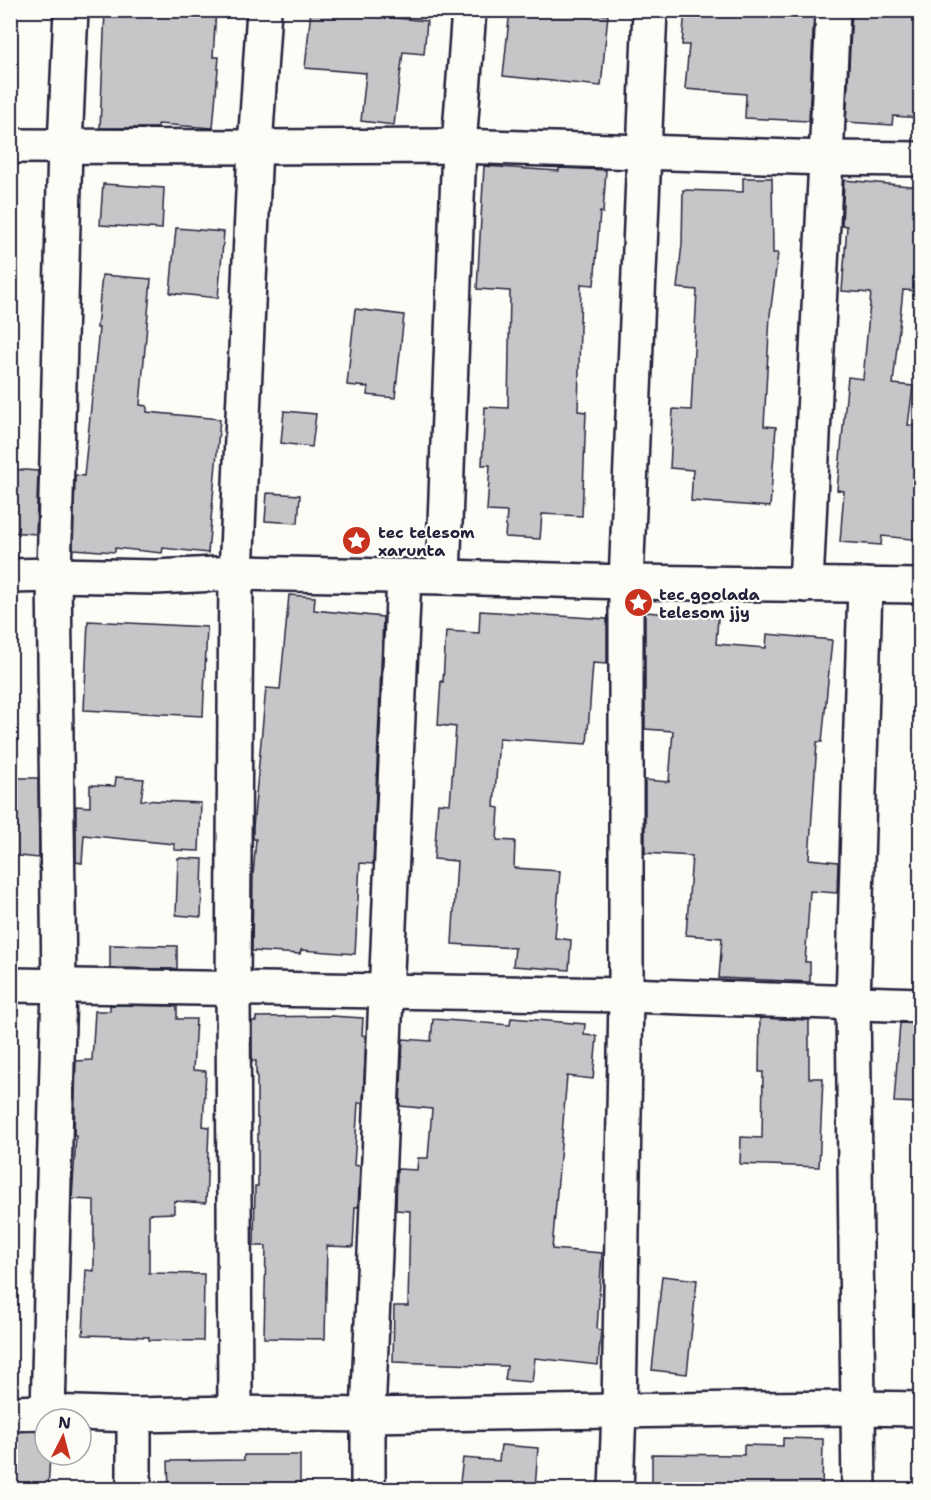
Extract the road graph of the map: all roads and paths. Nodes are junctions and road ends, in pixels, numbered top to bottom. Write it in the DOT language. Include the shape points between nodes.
graph roads {
  1 [pos="71,10"];
  2 [pos="264,10"];
  3 [pos="469,10"];
  4 [pos="650,10"];
  5 [pos="833,10"];
  6 [pos="10,146"];
  7 [pos="65,146"];
  8 [pos="459,146"];
  9 [pos="255,147"];
  10 [pos="643,153"];
  11 [pos="826,158"];
  12 [pos="921,159"];
  13 [pos="236,573"];
  14 [pos="54,575"];
  15 [pos="10,576"];
  16 [pos="405,576"];
  17 [pos="442,577"];
  18 [pos="626,582"];
  19 [pos="806,585"];
  20 [pos="865,585"];
  21 [pos="921,586"];
  22 [pos="10,985"];
  23 [pos="59,985"];
  24 [pos="233,988"];
  25 [pos="387,990"];
  26 [pos="626,995"];
  27 [pos="853,1003"];
  28 [pos="921,1005"];
  29 [pos="48,1407"];
  30 [pos="858,1408"];
  31 [pos="921,1409"];
  32 [pos="619,1410"];
  33 [pos="33,1412"];
  34 [pos="10,1413"];
  35 [pos="235,1413"];
  36 [pos="93,1414"];
  37 [pos="134,1415"];
  38 [pos="368,1415"];
  39 [pos="134,1490"];
  40 [pos="368,1490"];
  41 [pos="616,1490"];
  42 [pos="859,1490"];
  1 -- 7 [label="street"];
  2 -- 9 [label="street"];
  3 -- 8 [label="street"];
  4 -- 10 [label="street"];
  5 -- 11 [label="street"];
  6 -- 7 [label="street"];
  7 -- 9 [label="street"];
  7 -- 14 [label="street"];
  8 -- 9 [label="street"];
  8 -- 10 [label="street"];
  8 -- 17 [label="street"];
  9 -- 13 [label="street"];
  10 -- 11 [label="street"];
  10 -- 18 [label="street"];
  11 -- 12 [label="street"];
  11 -- 19 [label="street"];
  13 -- 14 [label="street" via="156,577"];
  13 -- 16 [label="street"];
  13 -- 24 [label="street"];
  14 -- 15 [label="street"];
  14 -- 23 [label="street"];
  16 -- 17 [label="street"];
  16 -- 25 [label="street"];
  17 -- 18 [label="street"];
  18 -- 19 [label="street"];
  18 -- 26 [label="street"];
  19 -- 20 [label="street"];
  20 -- 21 [label="street"];
  20 -- 27 [label="street"];
  22 -- 23 [label="street"];
  23 -- 24 [label="street"];
  23 -- 29 [label="street"];
  24 -- 25 [label="street"];
  24 -- 35 [label="street"];
  25 -- 26 [label="street"];
  25 -- 38 [label="street"];
  26 -- 27 [label="street"];
  26 -- 32 [label="street"];
  27 -- 28 [label="street"];
  27 -- 30 [label="street"];
  30 -- 31 [label="street"];
  30 -- 32 [label="street"];
  30 -- 42 [label="street"];
  32 -- 38 [label="street"];
  32 -- 41 [label="street"];
  33 -- 34 [label="street"];
  35 -- 37 [label="street"];
  35 -- 38 [label="street"];
  36 -- 37 [label="street"];
  37 -- 39 [label="street"];
  38 -- 40 [label="street"];
}
